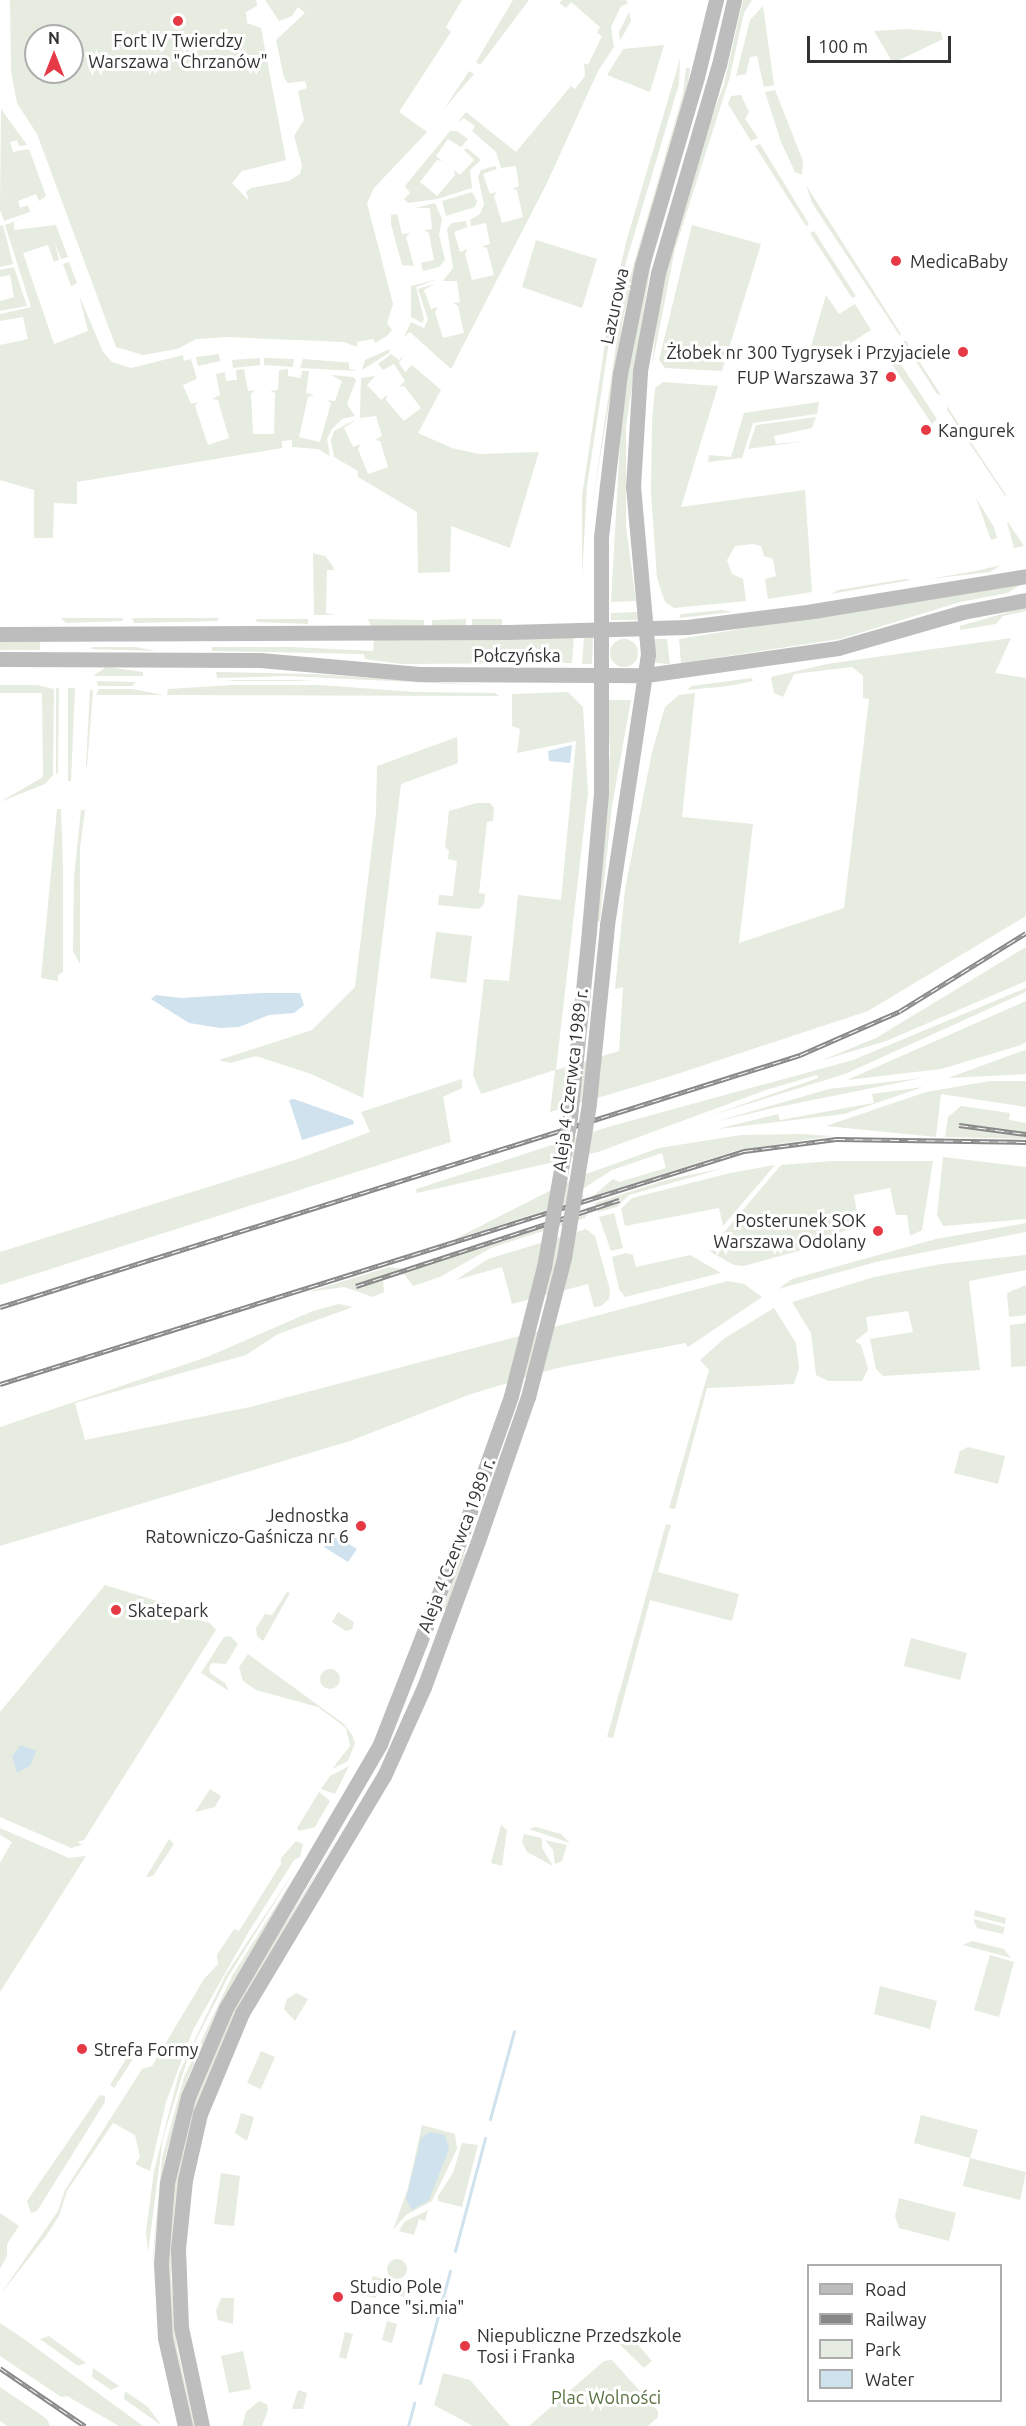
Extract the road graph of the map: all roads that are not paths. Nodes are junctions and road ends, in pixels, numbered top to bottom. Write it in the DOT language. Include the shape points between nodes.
graph roads {
  1 [pos="716,0"];
  2 [pos="734,0"];
  3 [pos="1026,576"];
  4 [pos="1026,600"];
  5 [pos="647,628"];
  6 [pos="600,629"];
  7 [pos="0,634"];
  8 [pos="0,659"];
  9 [pos="598,675"];
  10 [pos="646,675"];
  11 [pos="184,2426"];
  12 [pos="202,2426"];
  1 -- 6 [label="main road, Lazurowa" via="642,265 622,360 602,522"];
  2 -- 5 [label="main road, Lazurowa" via="658,273 638,381 633,487"];
  3 -- 5 [label="main road, Połczyńska" via="766,618"];
  4 -- 10 [label="main road, Połczyńska" via="963,612 838,648"];
  5 -- 6 [label="main road, Połczyńska"];
  5 -- 10 [label="main road, Aleja 4 Czerwca 1989 r."];
  6 -- 7 [label="main road, Połczyńska" via="497,633"];
  6 -- 9 [label="main road, Aleja 4 Czerwca 1989 r."];
  8 -- 9 [label="main road, Połczyńska" via="260,660 400,673"];
  9 -- 10 [label="main road, Połczyńska"];
  9 -- 11 [label="main road, Aleja 4 Czerwca 1989 r., bridge" via="601,792 589,930 570,1118 544,1267 511,1396 457,1548 380,1744 237,1988 188,2097 167,2183 161,2263 165,2338"];
  10 -- 12 [label="main road, Aleja 4 Czerwca 1989 r., bridge" via="607,925 588,1113 564,1258 520,1423 424,1687 384,1776 242,2013 200,2114 185,2180 178,2249 181,2327"];
}
